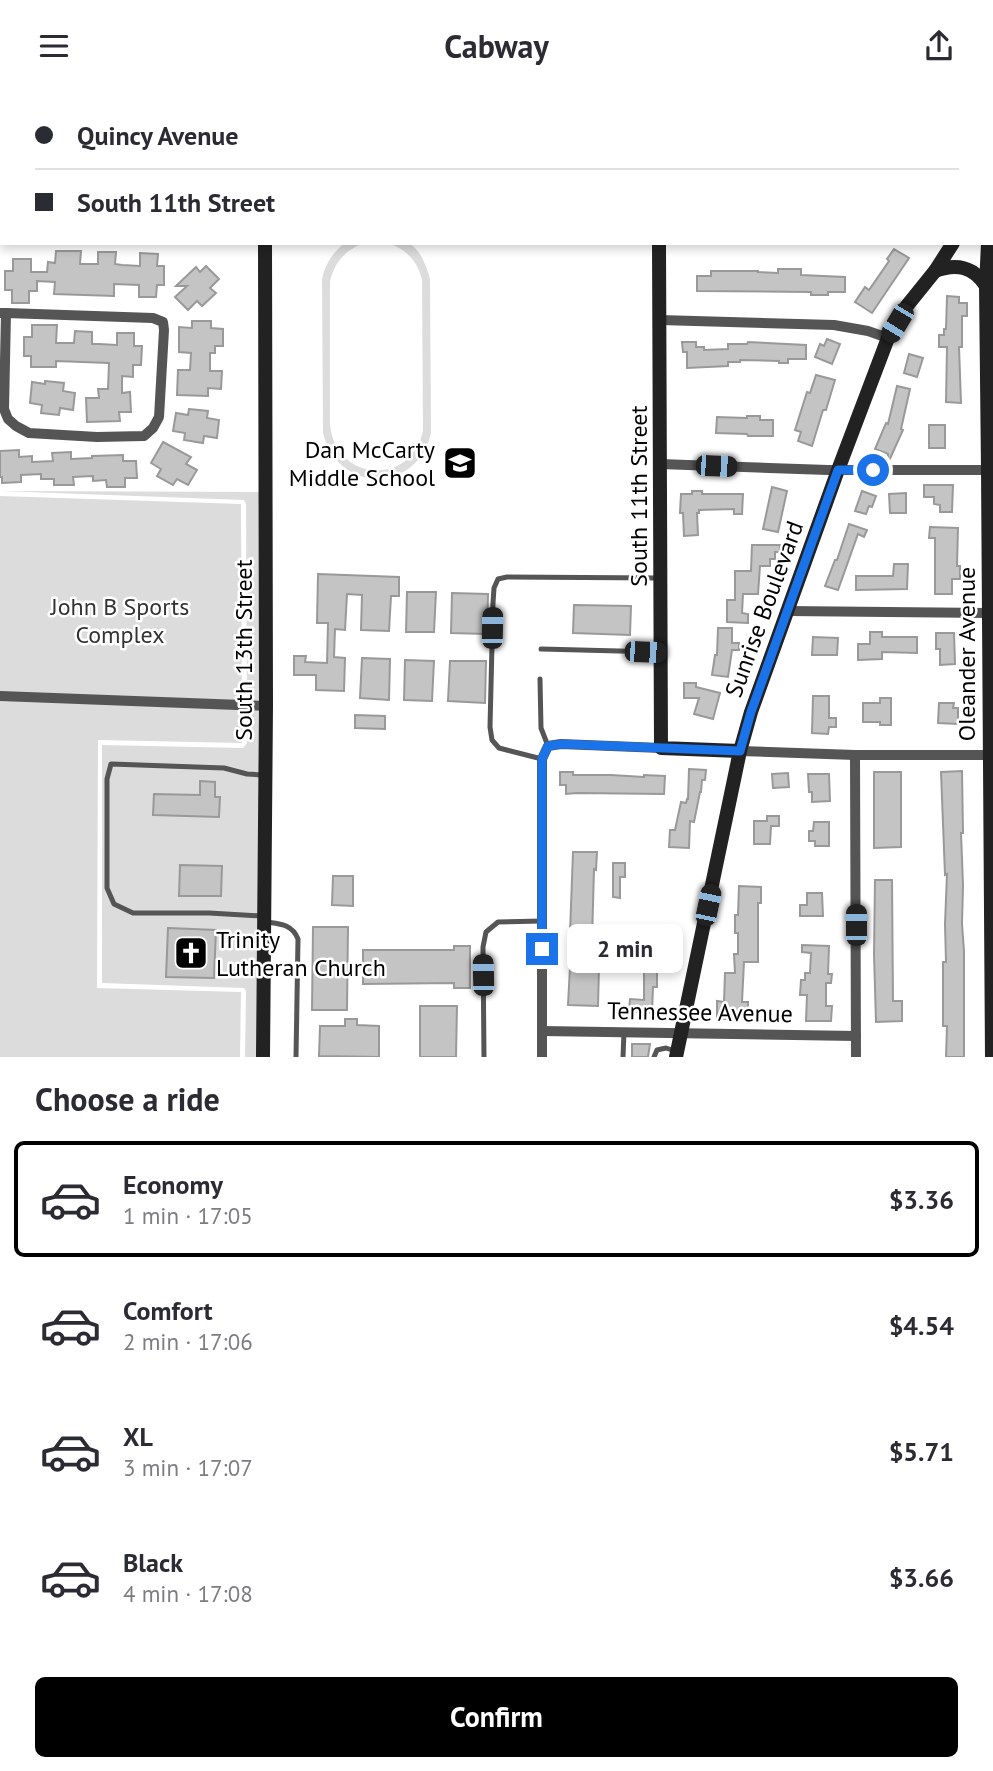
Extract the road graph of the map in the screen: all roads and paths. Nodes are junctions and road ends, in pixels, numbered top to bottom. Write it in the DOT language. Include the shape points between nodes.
graph roads {
  1 [pos="265,245"];
  2 [pos="659,245"];
  3 [pos="952,245"];
  4 [pos="991,245"];
  5 [pos="935,271"];
  6 [pos="986,286"];
  7 [pos="3,313"];
  8 [pos="660,320"];
  9 [pos="888,338"];
  10 [pos="660,464"];
  11 [pos="838,470"];
  12 [pos="991,470"];
  13 [pos="661,579"];
  14 [pos="787,611"];
  15 [pos="988,613"];
  16 [pos="541,649"];
  17 [pos="661,653"];
  18 [pos="540,679"];
  19 [pos="0,697"];
  20 [pos="266,706"];
  21 [pos="548,746"];
  22 [pos="661,748"];
  23 [pos="740,751"];
  24 [pos="855,755"];
  25 [pos="991,755"];
  26 [pos="542,759"];
  27 [pos="265,775"];
  28 [pos="264,919"];
  29 [pos="542,921"];
  30 [pos="542,1031"];
  31 [pos="624,1032"];
  32 [pos="682,1033"];
  33 [pos="856,1036"];
  34 [pos="677,1054"];
  35 [pos="263,1057"];
  36 [pos="296,1057"];
  37 [pos="484,1057"];
  38 [pos="542,1057"];
  39 [pos="623,1057"];
  40 [pos="654,1057"];
  41 [pos="856,1057"];
  42 [pos="992,1057"];
  1 -- 20 [label="street, South 13th Street"];
  2 -- 8 [label="street, South 11th Street"];
  3 -- 5 [label="street, Sunrise Boulevard"];
  4 -- 6 [label="street, Oleander Avenue"];
  5 -- 6 [label="street" via="965,268"];
  5 -- 9 [label="street, Sunrise Boulevard"];
  6 -- 12 [label="street, Oleander Avenue"];
  7 -- 7 [label="street" via="153,317 163,322 159,417 153,428 144,436 97,437 29,433 16,426 4,409"];
  8 -- 9 [label="street" via="834,325"];
  8 -- 10 [label="street, South 11th Street"];
  9 -- 11 [label="street, Sunrise Boulevard"];
  10 -- 11 [label="street"];
  10 -- 13 [label="street, South 11th Street"];
  11 -- 12 [label="street"];
  11 -- 14 [label="street, Sunrise Boulevard"];
  12 -- 15 [label="street, Oleander Avenue"];
  13 -- 17 [label="street, South 11th Street"];
  13 -- 26 [label="lane" via="498,579 493,603 492,740 499,748"];
  14 -- 15 [label="street"];
  14 -- 23 [label="street, Sunrise Boulevard"];
  15 -- 25 [label="street, Oleander Avenue"];
  16 -- 17 [label="lane"];
  17 -- 22 [label="street, South 11th Street"];
  18 -- 21 [label="lane" via="541,728"];
  19 -- 20 [label="street"];
  20 -- 27 [label="street, South 13th Street"];
  21 -- 22 [label="street"];
  21 -- 26 [label="street"];
  22 -- 23 [label="street"];
  23 -- 24 [label="street"];
  23 -- 32 [label="street, Sunrise Boulevard"];
  24 -- 25 [label="street"];
  24 -- 33 [label="street"];
  25 -- 42 [label="street, Oleander Avenue"];
  26 -- 29 [label="street"];
  27 -- 28 [label="street, South 13th Street"];
  27 -- 28 [label="lane" via="224,768 111,764 107,779 107,888 114,904 133,913"];
  28 -- 35 [label="street, South 13th Street"];
  28 -- 36 [label="lane" via="290,928 298,939"];
  29 -- 30 [label="street"];
  29 -- 37 [label="lane" via="498,922 486,932"];
  30 -- 31 [label="street, Tennessee Avenue"];
  30 -- 38 [label="street"];
  31 -- 32 [label="street, Tennessee Avenue"];
  31 -- 39 [label="lane"];
  32 -- 33 [label="street, Tennessee Avenue"];
  32 -- 34 [label="street, Sunrise Boulevard"];
  33 -- 41 [label="street"];
  34 -- 40 [label="lane" via="661,1048"];
}
